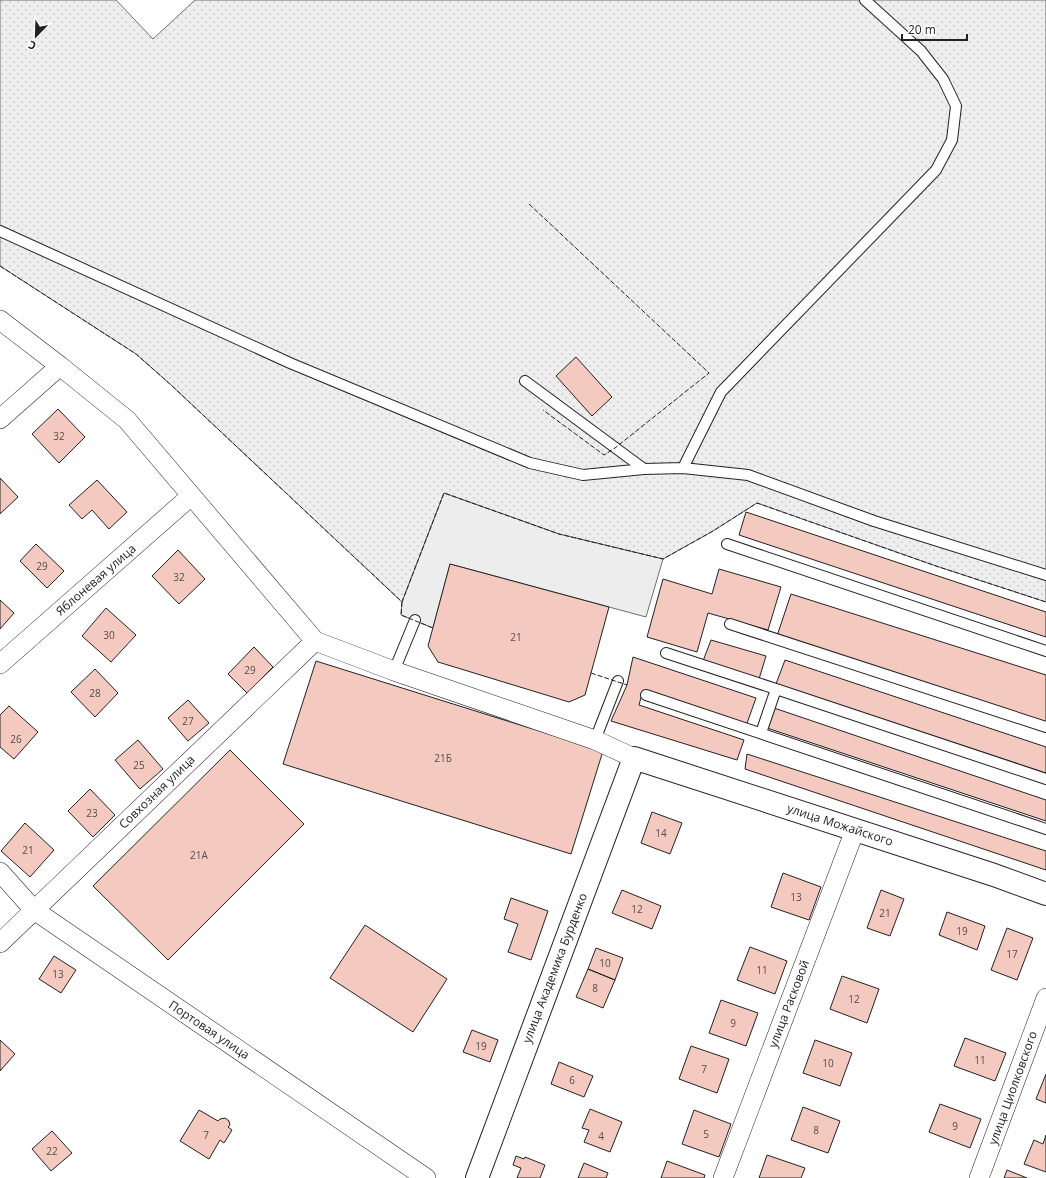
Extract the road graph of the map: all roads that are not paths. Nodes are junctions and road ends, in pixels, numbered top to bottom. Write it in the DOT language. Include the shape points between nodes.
graph roads {
  1 [pos="865,0"];
  2 [pos="0,231"];
  3 [pos="0,320"];
  4 [pos="60,366"];
  5 [pos="525,381"];
  6 [pos="0,418"];
  7 [pos="683,468"];
  8 [pos="644,469"];
  9 [pos="191,496"];
  10 [pos="727,544"];
  11 [pos="1046,575"];
  12 [pos="415,620"];
  13 [pos="730,624"];
  14 [pos="315,641"];
  15 [pos="1046,651"];
  16 [pos="666,653"];
  17 [pos="0,664"];
  18 [pos="394,671"];
  19 [pos="618,681"];
  20 [pos="776,689"];
  21 [pos="646,695"];
  22 [pos="1046,727"];
  23 [pos="761,733"];
  24 [pos="595,740"];
  25 [pos="634,758"];
  26 [pos="1046,779"];
  27 [pos="1046,829"];
  28 [pos="855,830"];
  29 [pos="0,872"];
  30 [pos="1046,894"];
  31 [pos="34,910"];
  32 [pos="0,943"];
  33 [pos="1046,998"];
  34 [pos="426,1178"];
  35 [pos="477,1178"];
  36 [pos="723,1178"];
  37 [pos="979,1178"];
  1 -- 7 [label="lane" via="920,51 943,79 956,106 952,140 936,170 721,392"];
  2 -- 8 [label="lane" via="290,363 530,463 583,475"];
  3 -- 4 [label="street"];
  4 -- 6 [label="street"];
  4 -- 9 [label="street" via="127,420"];
  5 -- 8 [label="lane"];
  7 -- 8 [label="lane"];
  7 -- 11 [label="lane" via="748,475 874,521"];
  9 -- 14 [label="street"];
  9 -- 17 [label="street, Яблоневая улица"];
  10 -- 15 [label="lane"];
  12 -- 18 [label="lane"];
  13 -- 22 [label="lane"];
  14 -- 18 [label="street"];
  14 -- 31 [label="street, Совхозная улица"];
  16 -- 20 [label="lane"];
  18 -- 24 [label="street"];
  19 -- 24 [label="lane"];
  20 -- 23 [label="lane"];
  20 -- 26 [label="lane"];
  21 -- 23 [label="lane"];
  23 -- 27 [label="lane"];
  24 -- 25 [label="street"];
  25 -- 28 [label="street, улица Можайского"];
  25 -- 35 [label="street, улица Академика Бурденко"];
  28 -- 30 [label="street, улица Можайского"];
  28 -- 36 [label="street, улица Расковой"];
  29 -- 31 [label="street, Портовая улица"];
  31 -- 32 [label="street, Совхозная улица"];
  31 -- 34 [label="street, Портовая улица"];
  33 -- 37 [label="street, улица Циолковского"];
}
